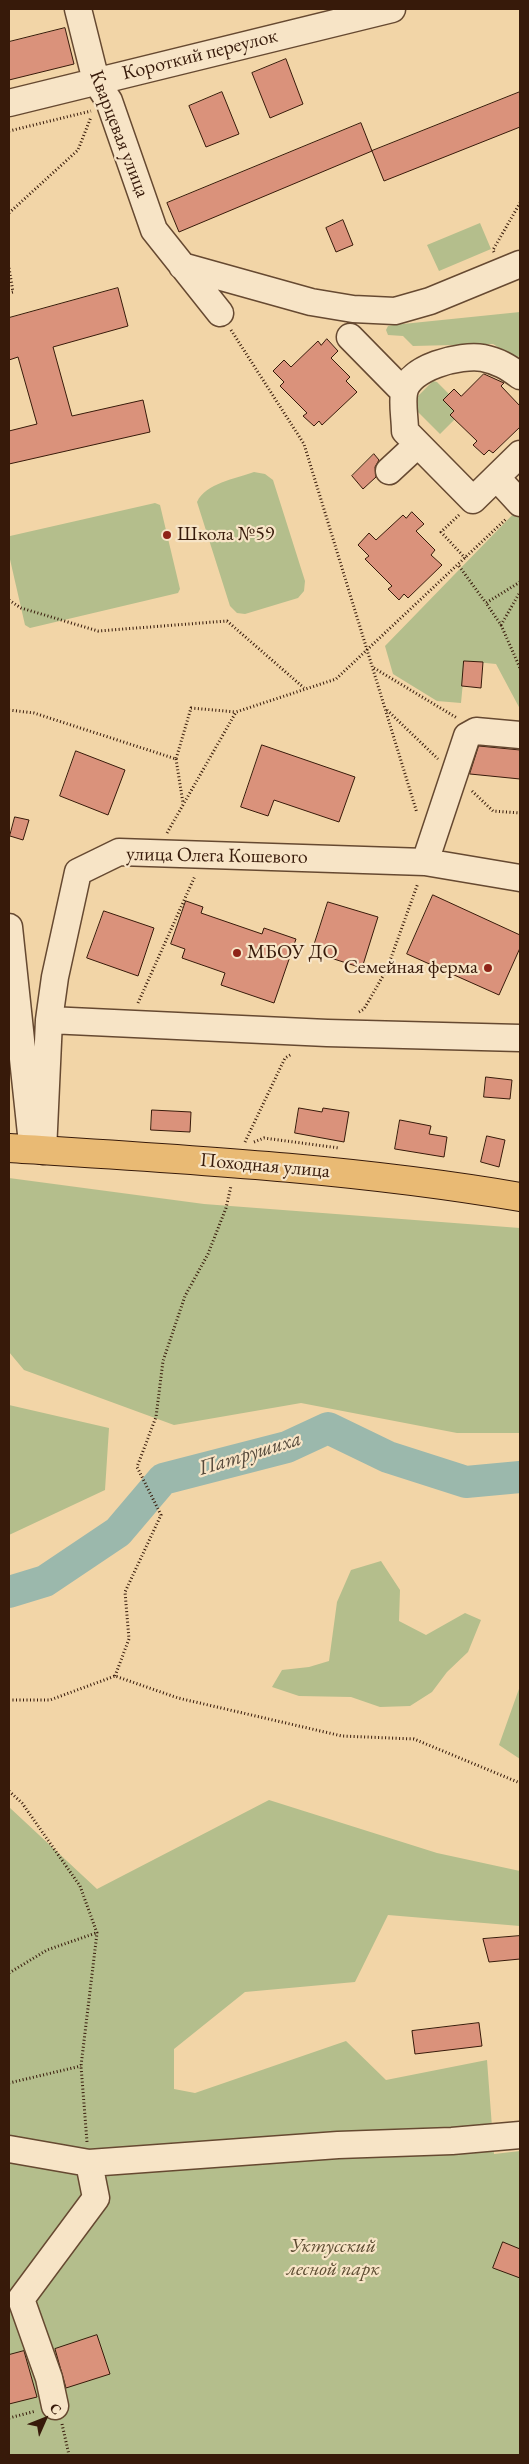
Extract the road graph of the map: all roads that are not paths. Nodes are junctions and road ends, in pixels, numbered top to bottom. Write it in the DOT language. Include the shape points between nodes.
graph roads {
  1 [pos="78,9"];
  2 [pos="392,9"];
  3 [pos="96,81"];
  4 [pos="9,103"];
  5 [pos="520,264"];
  6 [pos="182,266"];
  7 [pos="220,313"];
  8 [pos="350,338"];
  9 [pos="520,376"];
  10 [pos="404,392"];
  11 [pos="417,445"];
  12 [pos="520,454"];
  13 [pos="389,471"];
  14 [pos="496,478"];
  15 [pos="517,508"];
  16 [pos="520,734"];
  17 [pos="425,862"];
  18 [pos="520,878"];
  19 [pos="9,927"];
  20 [pos="49,1020"];
  21 [pos="520,1038"];
  22 [pos="28,1150"];
  23 [pos="520,1197"];
  24 [pos="520,2135"];
  25 [pos="9,2149"];
  26 [pos="89,2163"];
  27 [pos="15,2305"];
  28 [pos="55,2406"];
  1 -- 3 [label="street, Кварцевая улица"];
  2 -- 3 [label="street, Короткий переулок"];
  3 -- 4 [label="street, Короткий переулок"];
  3 -- 6 [label="street, Кварцевая улица" via="109,101 154,230"];
  5 -- 6 [label="street" via="430,301 395,311 311,302"];
  6 -- 7 [label="street, Кварцевая улица"];
  8 -- 10 [label="street"];
  9 -- 10 [label="street" via="502,363 481,357 427,367 410,380"];
  10 -- 11 [label="street" via="405,431"];
  11 -- 13 [label="street"];
  11 -- 14 [label="street" via="473,500"];
  12 -- 14 [label="street"];
  14 -- 15 [label="street"];
  16 -- 17 [label="street" via="476,732 467,736"];
  17 -- 18 [label="street, улица Олега Кошевого"];
  17 -- 20 [label="street, улица Олега Кошевого" via="119,852 78,872"];
  19 -- 22 [label="street"];
  20 -- 21 [label="street"];
  20 -- 22 [label="street, улица Олега Кошевого"];
  22 -- 23 [label="main road, Походная улица" via="236,1162 452,1186"];
  24 -- 26 [label="street"];
  25 -- 26 [label="street"];
  26 -- 27 [label="street" via="96,2198"];
  27 -- 28 [label="street" via="49,2378"];
}
